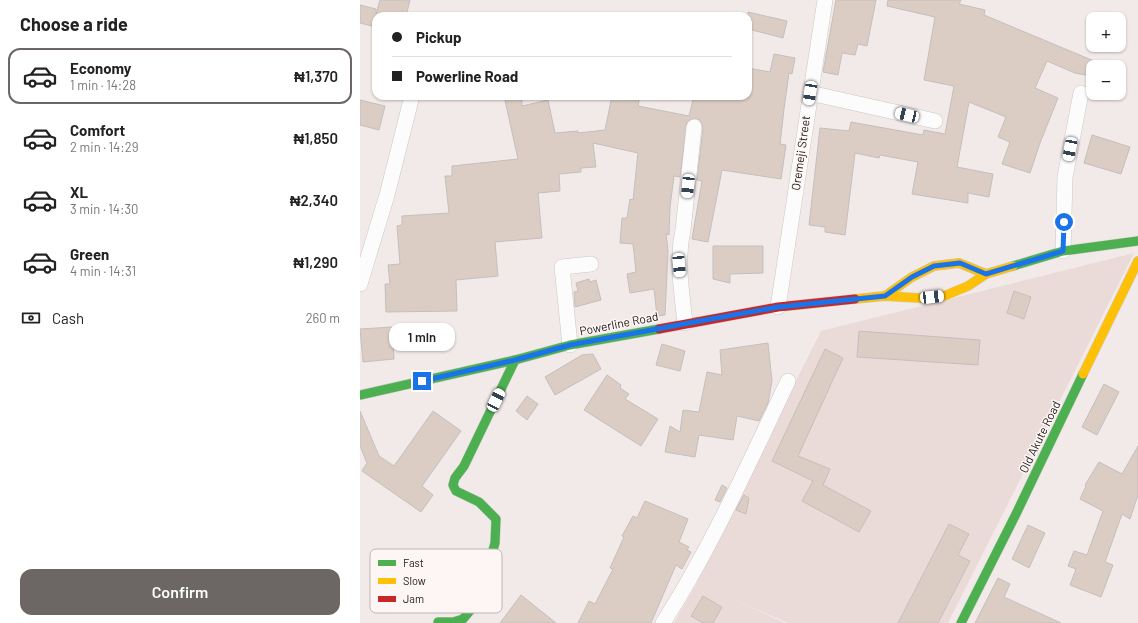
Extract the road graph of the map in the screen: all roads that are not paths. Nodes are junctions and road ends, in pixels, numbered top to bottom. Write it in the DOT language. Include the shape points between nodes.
graph roads {
  1 [pos="825,0"];
  2 [pos="810,93"];
  3 [pos="1081,93"];
  4 [pos="411,100"];
  5 [pos="935,121"];
  6 [pos="694,127"];
  7 [pos="1138,241"];
  8 [pos="1063,251"];
  9 [pos="1138,260"];
  10 [pos="591,264"];
  11 [pos="986,274"];
  12 [pos="360,284"];
  13 [pos="885,296"];
  14 [pos="778,307"];
  15 [pos="685,324"];
  16 [pos="570,345"];
  17 [pos="515,360"];
  18 [pos="788,381"];
  19 [pos="360,395"];
  20 [pos="494,549"];
  21 [pos="468,613"];
  22 [pos="438,622"];
  23 [pos="663,623"];
  24 [pos="961,623"];
  1 -- 2 [label="street, Oremeji Street"];
  2 -- 5 [label="street"];
  2 -- 14 [label="street, Oremeji Street"];
  3 -- 8 [label="street" via="1065,177"];
  4 -- 12 [label="street" via="387,195"];
  6 -- 15 [label="street" via="679,246"];
  7 -- 8 [label="street, Powerline Road"];
  8 -- 11 [label="street, Powerline Road"];
  9 -- 24 [label="street, Old Akute Road"];
  10 -- 16 [label="street" via="562,267"];
  11 -- 13 [label="street, Powerline Road" via="968,286 944,296"];
  11 -- 13 [label="street, Powerline Road" via="960,263 934,266 912,277"];
  13 -- 14 [label="street, Powerline Road"];
  14 -- 15 [label="street, Powerline Road"];
  15 -- 16 [label="street, Powerline Road"];
  16 -- 17 [label="street, Powerline Road"];
  17 -- 19 [label="street, Powerline Road"];
  17 -- 20 [label="street" via="464,466 452,485 456,492 479,502 496,519"];
  18 -- 23 [label="street" via="716,531"];
  21 -- 22 [label="street" via="463,619"];
}
